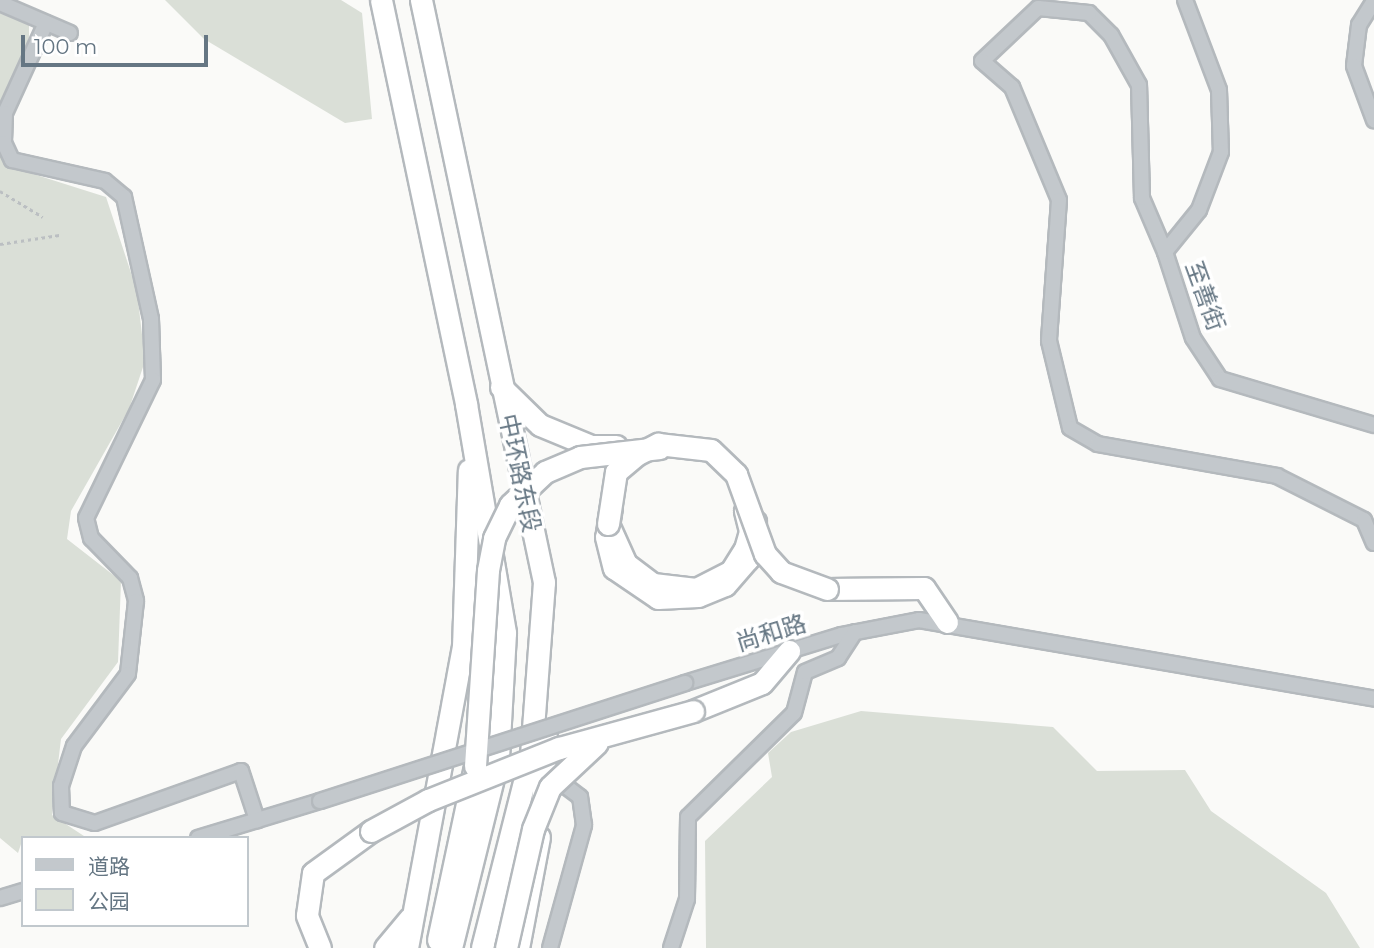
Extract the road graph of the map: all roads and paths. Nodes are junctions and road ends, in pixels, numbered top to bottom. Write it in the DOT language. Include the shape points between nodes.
graph roads {
  1 [pos="381,0"];
  2 [pos="421,0"];
  3 [pos="1185,0"];
  4 [pos="1374,1"];
  5 [pos="0,3"];
  6 [pos="46,23"];
  7 [pos="70,33"];
  8 [pos="1374,120"];
  9 [pos="0,191"];
  10 [pos="43,217"];
  11 [pos="59,235"];
  12 [pos="0,244"];
  13 [pos="1165,251"];
  14 [pos="501,387"];
  15 [pos="1374,425"];
  16 [pos="470,426"];
  17 [pos="659,448"];
  18 [pos="1374,543"];
  19 [pos="544,582"];
  20 [pos="947,622"];
  21 [pos="855,632"];
  22 [pos="789,651"];
  23 [pos="1374,699"];
  24 [pos="615,732"];
  25 [pos="545,775"];
  26 [pos="257,820"];
  27 [pos="205,836"];
  28 [pos="21,892"];
  29 [pos="0,898"];
  30 [pos="415,910"];
  31 [pos="441,945"];
  32 [pos="320,948"];
  33 [pos="385,948"];
  34 [pos="407,948"];
  35 [pos="482,948"];
  36 [pos="506,948"];
  37 [pos="517,948"];
  38 [pos="550,948"];
  39 [pos="671,948"];
  1 -- 16 [label="highway, 中环路东段"];
  2 -- 14 [label="highway, 中环路东段"];
  3 -- 13 [label="street, 至善街" via="1219,90 1222,152 1199,210"];
  4 -- 8 [label="street" via="1359,25 1354,66"];
  5 -- 6 [label="street"];
  6 -- 7 [label="street"];
  6 -- 26 [label="street" via="5,113 4,143 12,160 105,181 124,197 151,318 153,380 86,518 90,538 130,578 136,601 128,674 74,746 61,786 62,813 95,823 241,771"];
  9 -- 10 [label="path"];
  11 -- 12 [label="path"];
  13 -- 15 [label="street, 至善街" via="1193,338 1220,379"];
  13 -- 18 [label="street" via="1142,198 1139,85 1111,35 1089,13 1038,8 982,61 1012,87 1059,200 1049,341 1070,428 1098,444 1278,476 1364,520"];
  14 -- 17 [label="highway, bridge" via="540,425 591,446 687,439 713,446 748,482 755,506 754,541 725,585 698,596 658,598 614,568 606,537 611,505 637,461"];
  14 -- 19 [label="highway, 中环路东段"];
  16 -- 30 [label="highway" via="463,648"];
  16 -- 31 [label="highway, 中环路东段" via="505,633 498,758 486,820"];
  17 -- 20 [label="highway, bridge" via="689,450 728,472 750,531 731,571 709,587 680,591 653,584 626,564 608,524 616,472 658,444 688,444 729,463 765,554 781,572 827,589 924,588"];
  17 -- 31 [label="highway, bridge" via="580,457 545,472 510,505 488,570 475,766"];
  19 -- 25 [label="highway" via="549,661"];
  19 -- 35 [label="highway, 中环路东段" via="531,754"];
  20 -- 21 [label="street, 尚和路" via="919,620"];
  20 -- 23 [label="street, 尚和路"];
  21 -- 22 [label="street, 尚和路"];
  21 -- 39 [label="street" via="838,658 805,672 794,713 763,737 688,817 687,900"];
  22 -- 24 [label="highway, bridge" via="762,683 693,711"];
  22 -- 26 [label="street, 尚和路, bridge"];
  24 -- 32 [label="highway, bridge" via="428,800 370,831 313,873 307,915"];
  24 -- 36 [label="highway, bridge" via="589,748 550,787 533,828"];
  25 -- 37 [label="highway" via="534,877"];
  25 -- 38 [label="street" via="580,797 584,825"];
  26 -- 27 [label="street, 尚和路"];
  28 -- 29 [label="street"];
  30 -- 33 [label="highway"];
  30 -- 34 [label="highway"];
}
